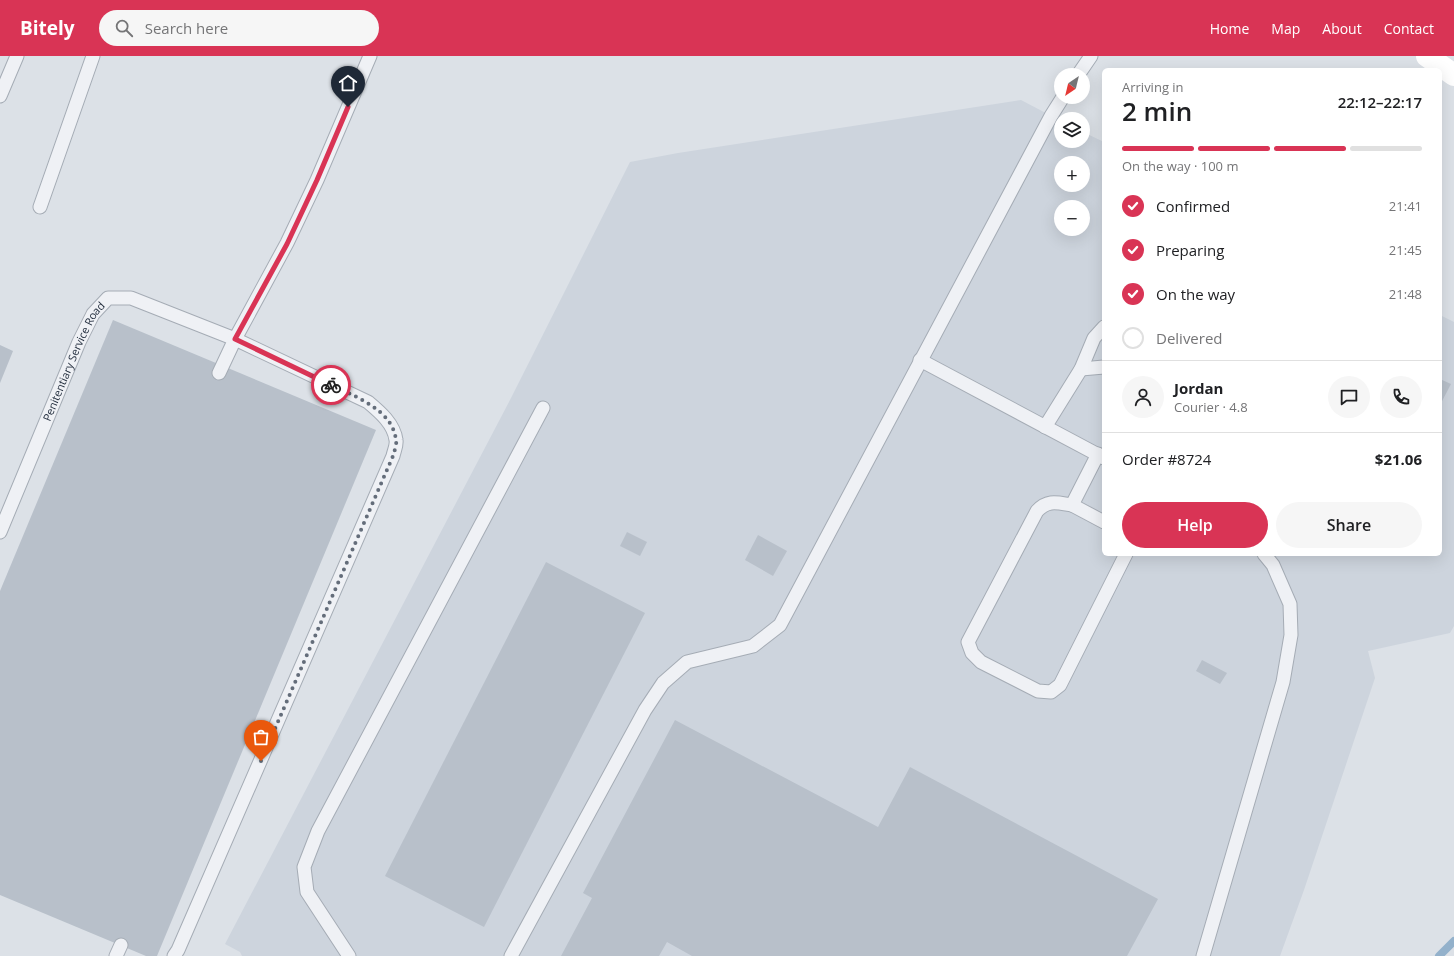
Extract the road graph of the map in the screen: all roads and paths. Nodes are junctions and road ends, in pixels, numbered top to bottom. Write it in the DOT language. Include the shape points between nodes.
graph roads {
  1 [pos="17,56"];
  2 [pos="93,56"];
  3 [pos="370,56"];
  4 [pos="1091,56"];
  5 [pos="1428,56"];
  6 [pos="1083,68"];
  7 [pos="1454,75"];
  8 [pos="0,96"];
  9 [pos="1059,104"];
  10 [pos="40,207"];
  11 [pos="1102,329"];
  12 [pos="235,339"];
  13 [pos="920,360"];
  14 [pos="1102,367"];
  15 [pos="1081,369"];
  16 [pos="219,373"];
  17 [pos="543,408"];
  18 [pos="1045,427"];
  19 [pos="1101,456"];
  20 [pos="1072,505"];
  21 [pos="1102,521"];
  22 [pos="0,532"];
  23 [pos="1125,556"];
  24 [pos="1266,556"];
  25 [pos="174,956"];
  26 [pos="349,956"];
  27 [pos="511,956"];
  28 [pos="1203,956"];
  1 -- 8 [label="lane"];
  2 -- 10 [label="lane"];
  3 -- 12 [label="lane" via="287,244"];
  4 -- 6 [label="lane"];
  5 -- 7 [label="main road"];
  9 -- 13 [label="lane"];
  11 -- 15 [label="lane" via="1094,338"];
  12 -- 16 [label="lane"];
  12 -- 22 [label="lane, Penitentiary Service Road" via="132,298 108,298 93,314 79,342"];
  12 -- 25 [label="lane, Penitentiary Service Road" via="368,402 382,414 392,428 396,441 393,456"];
  13 -- 18 [label="lane"];
  13 -- 27 [label="lane" via="780,625 753,646 687,662 662,683"];
  14 -- 15 [label="lane"];
  15 -- 18 [label="lane"];
  17 -- 26 [label="lane" via="318,831 304,867 307,892"];
  18 -- 19 [label="lane"];
  19 -- 20 [label="lane"];
  20 -- 21 [label="lane"];
  20 -- 23 [label="lane" via="1054,502 1043,504 1037,511 968,642 972,653 980,662 1038,691 1051,692 1060,685"];
  24 -- 28 [label="lane" via="1273,565 1290,604 1291,636 1283,682"];
}
